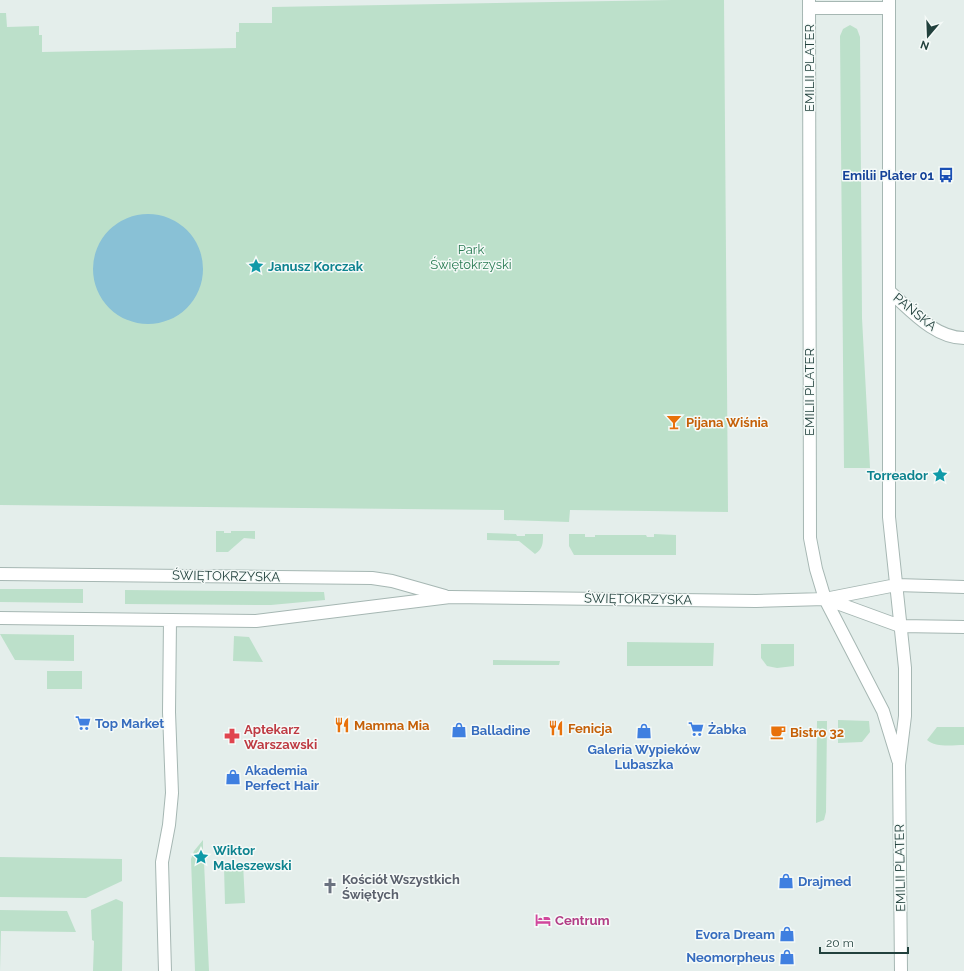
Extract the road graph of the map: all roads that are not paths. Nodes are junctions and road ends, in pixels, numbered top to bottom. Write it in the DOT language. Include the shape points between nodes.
graph roads {
  1 [pos="808,4"];
  2 [pos="889,4"];
  3 [pos="889,291"];
  4 [pos="964,338"];
  5 [pos="0,574"];
  6 [pos="896,585"];
  7 [pos="964,587"];
  8 [pos="450,597"];
  9 [pos="825,599"];
  10 [pos="0,618"];
  11 [pos="170,620"];
  12 [pos="900,626"];
  13 [pos="964,627"];
  14 [pos="899,765"];
  15 [pos="165,971"];
  16 [pos="901,971"];
  1 -- 2 [label="street"];
  1 -- 9 [label="street, EMILII PLATER" via="810,538"];
  2 -- 3 [label="street, EMILII PLATER"];
  3 -- 4 [label="street, PAŃSKA" via="937,330 952,337"];
  3 -- 6 [label="street, EMILII PLATER" via="889,517"];
  5 -- 8 [label="street, ŚWIĘTOKRZYSKA" via="372,578"];
  6 -- 7 [label="street, ŚWIĘTOKRZYSKA"];
  6 -- 9 [label="street, ŚWIĘTOKRZYSKA"];
  6 -- 12 [label="street, EMILII PLATER"];
  8 -- 9 [label="street, ŚWIĘTOKRZYSKA" via="714,601"];
  8 -- 11 [label="street, ŚWIĘTOKRZYSKA" via="256,621"];
  9 -- 12 [label="street, ŚWIĘTOKRZYSKA"];
  9 -- 14 [label="street, EMILII PLATER" via="883,711"];
  10 -- 11 [label="street, ŚWIĘTOKRZYSKA"];
  11 -- 15 [label="street" via="169,712 172,793 162,862"];
  12 -- 13 [label="street, ŚWIĘTOKRZYSKA"];
  12 -- 14 [label="street, EMILII PLATER" via="905,668 905,704"];
  14 -- 16 [label="street, EMILII PLATER"];
}
